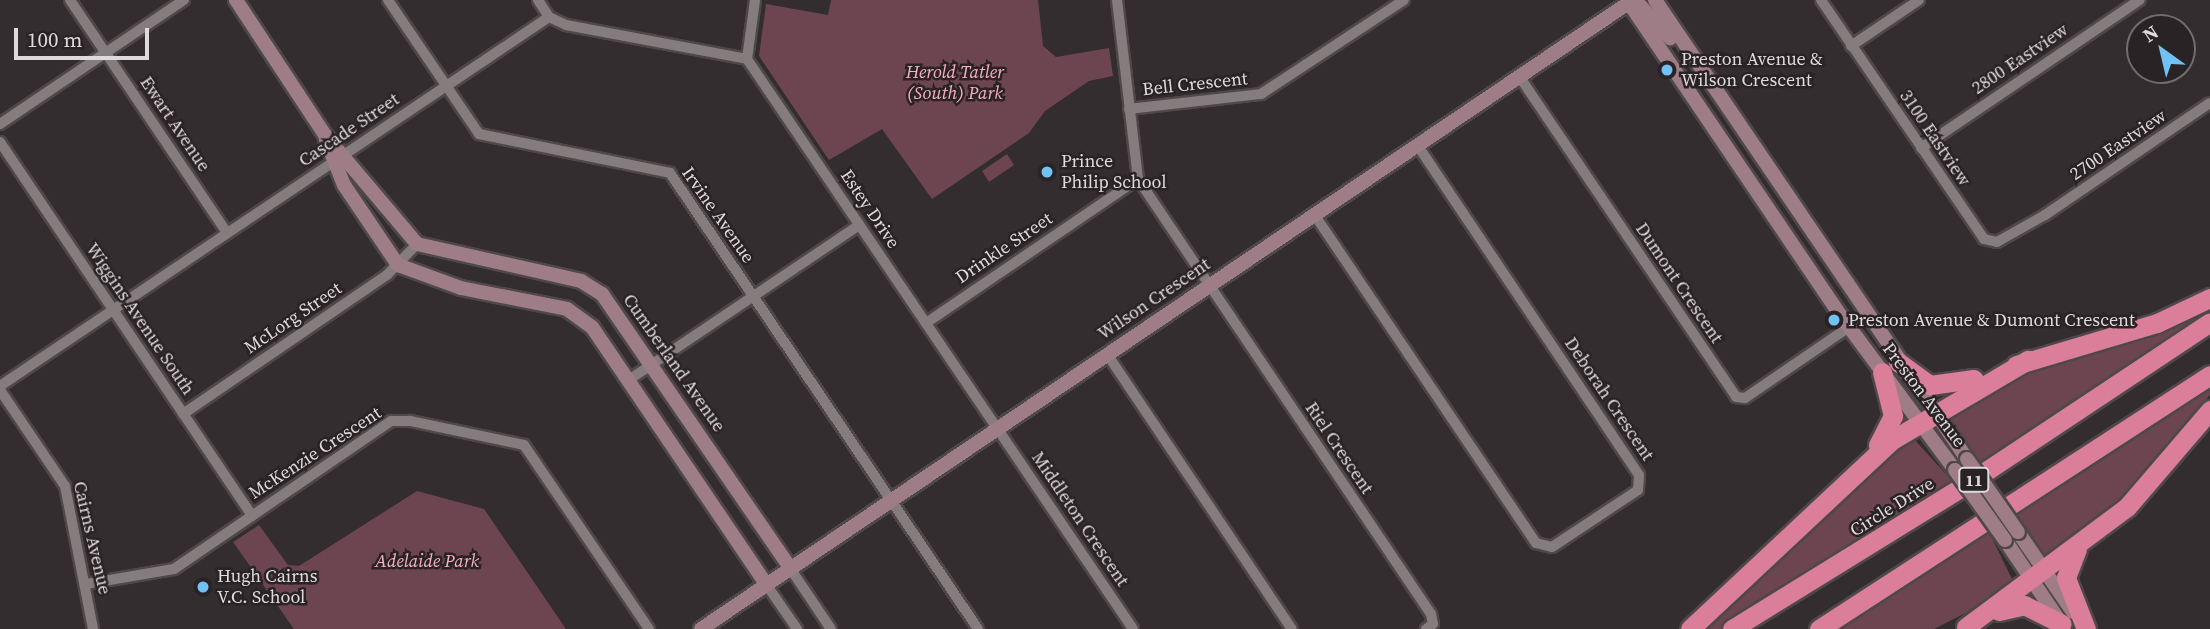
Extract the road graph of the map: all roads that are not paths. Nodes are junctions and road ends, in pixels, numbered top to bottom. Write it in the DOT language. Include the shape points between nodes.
graph roads {
  1 [pos="70,0"];
  2 [pos="184,0"];
  3 [pos="236,0"];
  4 [pos="388,0"];
  5 [pos="538,0"];
  6 [pos="755,0"];
  7 [pos="1117,0"];
  8 [pos="1404,0"];
  9 [pos="1631,0"];
  10 [pos="1655,0"];
  11 [pos="1821,0"];
  12 [pos="1919,0"];
  13 [pos="2140,0"];
  14 [pos="549,16"];
  15 [pos="1683,46"];
  16 [pos="1851,46"];
  17 [pos="106,53"];
  18 [pos="747,59"];
  19 [pos="1519,76"];
  20 [pos="445,85"];
  21 [pos="2210,103"];
  22 [pos="1129,109"];
  23 [pos="0,124"];
  24 [pos="0,142"];
  25 [pos="1417,145"];
  26 [pos="1921,148"];
  27 [pos="339,158"];
  28 [pos="1138,179"];
  29 [pos="1314,214"];
  30 [pos="2045,215"];
  31 [pos="859,225"];
  32 [pos="227,233"];
  33 [pos="417,244"];
  34 [pos="398,265"];
  35 [pos="1209,285"];
  36 [pos="1823,288"];
  37 [pos="753,295"];
  38 [pos="2210,298"];
  39 [pos="113,311"];
  40 [pos="1867,315"];
  41 [pos="2210,322"];
  42 [pos="926,323"];
  43 [pos="1850,327"];
  44 [pos="1107,355"];
  45 [pos="2028,360"];
  46 [pos="652,363"];
  47 [pos="1890,367"];
  48 [pos="2210,375"];
  49 [pos="627,381"];
  50 [pos="0,388"];
  51 [pos="2210,410"];
  52 [pos="183,414"];
  53 [pos="1927,417"];
  54 [pos="997,429"];
  55 [pos="1860,466"];
  56 [pos="891,501"];
  57 [pos="251,516"];
  58 [pos="2012,536"];
  59 [pos="2078,548"];
  60 [pos="790,568"];
  61 [pos="2039,576"];
  62 [pos="86,584"];
  63 [pos="766,584"];
  64 [pos="2063,626"];
  65 [pos="1964,628"];
  66 [pos="93,629"];
  67 [pos="649,629"];
  68 [pos="701,629"];
  69 [pos="797,629"];
  70 [pos="831,629"];
  71 [pos="978,629"];
  72 [pos="1133,629"];
  73 [pos="1292,629"];
  74 [pos="1426,629"];
  75 [pos="1690,629"];
  76 [pos="1732,629"];
  77 [pos="1819,629"];
  78 [pos="2086,629"];
  1 -- 17 [label="street, Ewart Avenue"];
  2 -- 17 [label="street"];
  3 -- 27 [label="street"];
  4 -- 20 [label="street, Irvine Avenue"];
  5 -- 14 [label="street"];
  6 -- 18 [label="street"];
  7 -- 22 [label="street"];
  8 -- 22 [label="street, Bell Crescent" via="1261,94"];
  9 -- 15 [label="street, Preston Avenue"];
  9 -- 19 [label="street, Wilson Crescent"];
  9 -- 36 [label="street, Preston Avenue"];
  10 -- 15 [label="street, Preston Avenue"];
  11 -- 16 [label="street, 3100 Eastview"];
  12 -- 16 [label="street"];
  13 -- 26 [label="street, 2800 Eastview"];
  14 -- 18 [label="street"];
  14 -- 20 [label="street, Cascade Street"];
  15 -- 40 [label="street, Preston Avenue"];
  16 -- 26 [label="street, 3100 Eastview"];
  17 -- 23 [label="street"];
  17 -- 32 [label="street, Ewart Avenue"];
  18 -- 31 [label="street, Estey Drive"];
  19 -- 25 [label="street, Wilson Crescent"];
  19 -- 43 [label="street, Dumont Crescent" via="1736,397 1745,398"];
  20 -- 27 [label="street, Cascade Street"];
  20 -- 37 [label="street, Irvine Avenue" via="479,134 670,173"];
  21 -- 30 [label="street, 2700 Eastview"];
  22 -- 28 [label="street"];
  24 -- 39 [label="street, Wiggins Avenue South"];
  25 -- 29 [label="street, Wilson Crescent"];
  25 -- 29 [label="street, Deborah Crescent" via="1639,475 1638,490 1552,547 1536,543"];
  26 -- 30 [label="street, 3100 Eastview" via="1984,239 1997,242"];
  27 -- 32 [label="street, Cascade Street"];
  27 -- 33 [label="street"];
  27 -- 34 [label="street"];
  28 -- 35 [label="street"];
  28 -- 42 [label="street, Drinkle Street"];
  29 -- 35 [label="street, Wilson Crescent"];
  31 -- 37 [label="street"];
  31 -- 42 [label="street, Estey Drive"];
  32 -- 39 [label="street, Cascade Street"];
  33 -- 34 [label="street, McLorg Street"];
  33 -- 46 [label="street, Cumberland Avenue" via="581,281 602,294"];
  34 -- 49 [label="street" via="461,288 579,315"];
  34 -- 52 [label="street, McLorg Street"];
  35 -- 44 [label="street, Wilson Crescent"];
  35 -- 74 [label="street, Riel Crescent" via="1431,614 1433,624"];
  36 -- 40 [label="street, Preston Avenue" via="1856,318"];
  36 -- 43 [label="street, Preston Avenue"];
  37 -- 46 [label="street"];
  37 -- 56 [label="street, Irvine Avenue"];
  38 -- 45 [label="highway" via="2157,323"];
  39 -- 50 [label="street, Cascade Street"];
  39 -- 52 [label="street, Wiggins Avenue South"];
  40 -- 47 [label="street, Preston Avenue"];
  41 -- 76 [label="highway, Circle Drive / 11" via="1959,489"];
  42 -- 54 [label="street, Estey Drive"];
  43 -- 47 [label="street, Preston Avenue"];
  44 -- 54 [label="street, Wilson Crescent"];
  44 -- 73 [label="street"];
  45 -- 47 [label="highway" via="1937,386"];
  45 -- 53 [label="highway"];
  46 -- 49 [label="street"];
  46 -- 60 [label="street, Cumberland Avenue"];
  47 -- 53 [label="street, Preston Avenue"];
  47 -- 55 [label="highway" via="1892,423"];
  48 -- 77 [label="highway, 11"];
  49 -- 63 [label="street"];
  50 -- 62 [label="street, Cairns Avenue" via="65,486"];
  51 -- 59 [label="highway" via="2127,507"];
  52 -- 57 [label="street, Wiggins Avenue South"];
  53 -- 55 [label="highway"];
  53 -- 58 [label="street, Preston Avenue, bridge" via="1955,470"];
  53 -- 58 [label="street, Preston Avenue, bridge" via="1967,459"];
  54 -- 56 [label="street, Wilson Crescent"];
  54 -- 72 [label="street, Middleton Crescent"];
  55 -- 75 [label="highway"];
  56 -- 60 [label="street, Wilson Crescent"];
  56 -- 71 [label="street"];
  57 -- 62 [label="street, McKenzie Crescent" via="174,569"];
  57 -- 67 [label="street, McKenzie Crescent" via="391,421 505,439 524,446"];
  58 -- 61 [label="street, Preston Avenue"];
  59 -- 61 [label="highway"];
  59 -- 78 [label="highway" via="2066,578"];
  60 -- 63 [label="street, Wilson Crescent"];
  60 -- 70 [label="street, Cumberland Avenue"];
  61 -- 64 [label="street, Preston Avenue"];
  61 -- 65 [label="highway"];
  61 -- 78 [label="street, Preston Avenue"];
  62 -- 66 [label="street, Cairns Avenue"];
  63 -- 68 [label="street, Wilson Crescent"];
  63 -- 69 [label="street"];
  64 -- 65 [label="highway" via="2024,605"];
}
